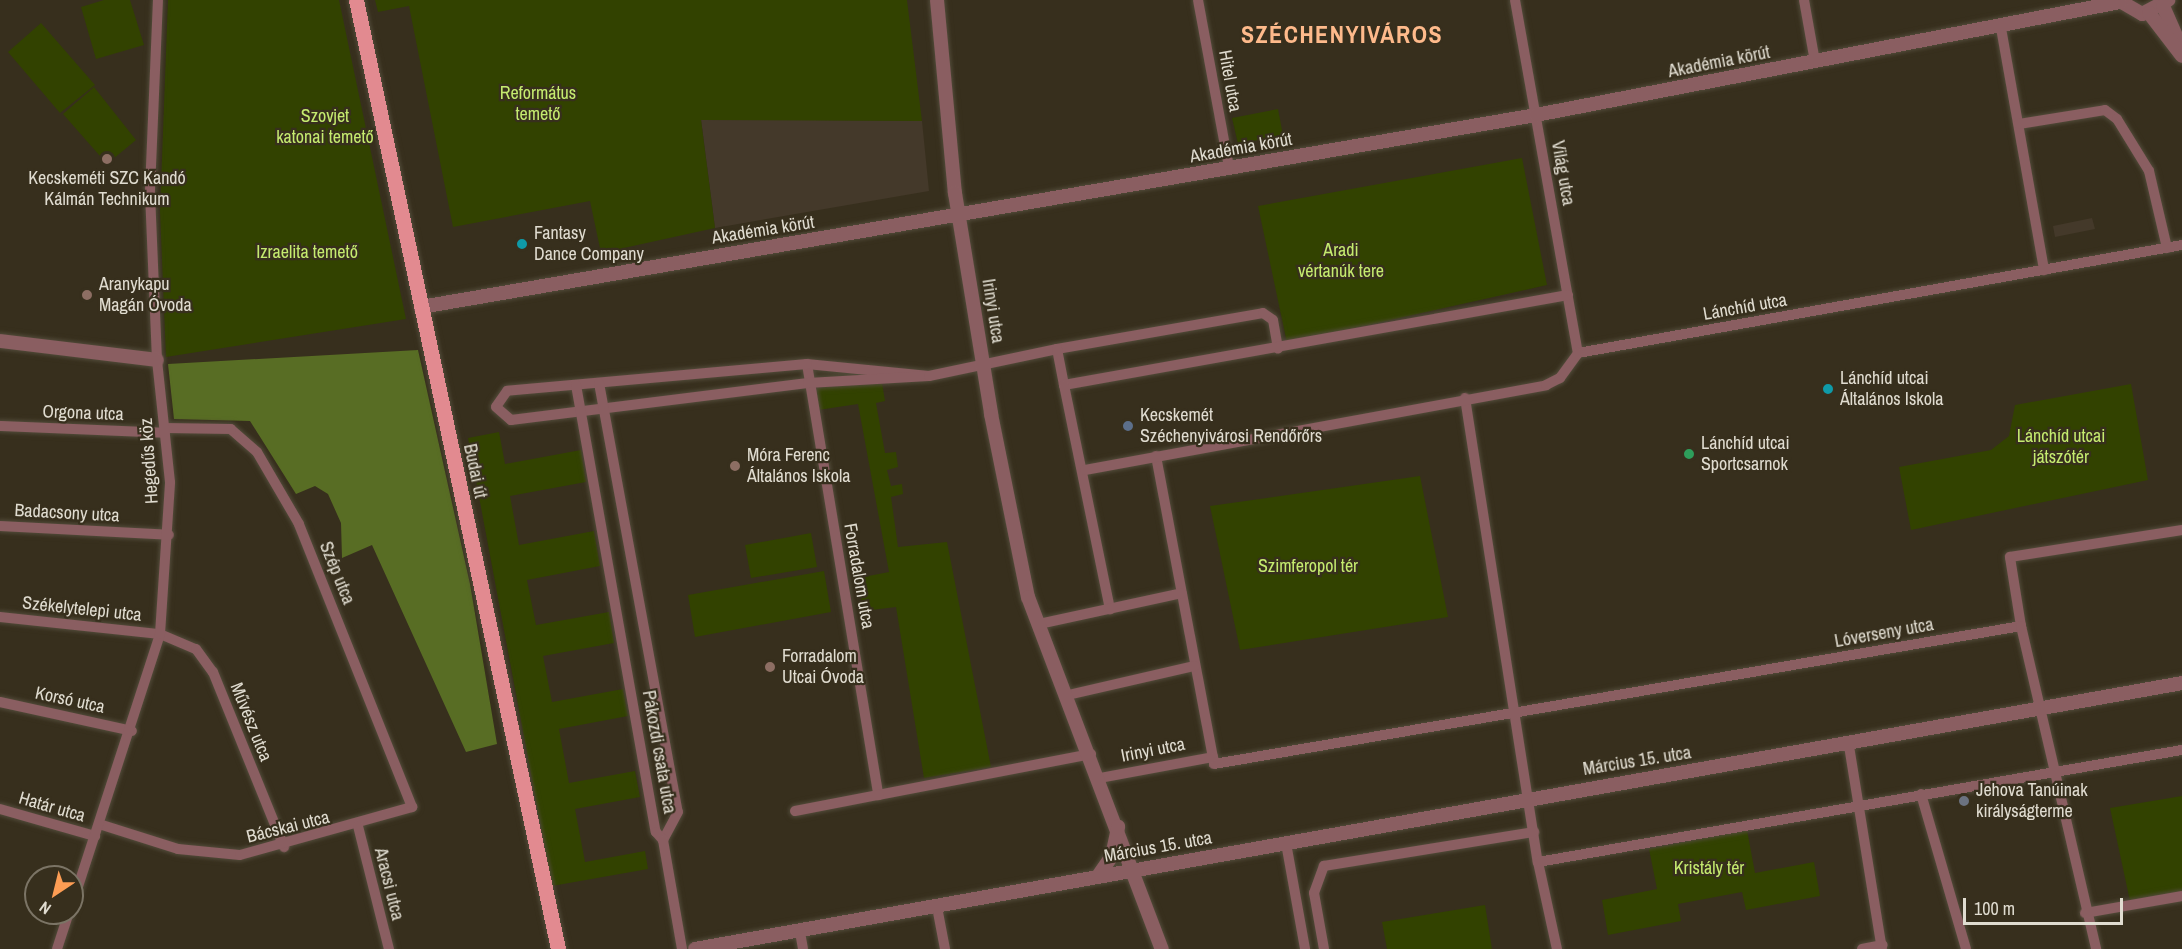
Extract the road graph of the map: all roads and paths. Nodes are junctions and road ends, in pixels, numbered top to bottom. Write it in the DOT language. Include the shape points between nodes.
graph roads {
  1 [pos="158,0"];
  2 [pos="356,0"];
  3 [pos="937,0"];
  4 [pos="1198,0"];
  5 [pos="1515,0"];
  6 [pos="1804,0"];
  7 [pos="2085,0"];
  8 [pos="2119,1"];
  9 [pos="2165,3"];
  10 [pos="2065,11"];
  11 [pos="2149,13"];
  12 [pos="2001,28"];
  13 [pos="2182,49"];
  14 [pos="2182,56"];
  15 [pos="1815,62"];
  16 [pos="1536,115"];
  17 [pos="2019,124"];
  18 [pos="1229,168"];
  19 [pos="959,218"];
  20 [pos="2182,246"];
  21 [pos="2167,248"];
  22 [pos="2044,270"];
  23 [pos="1568,295"];
  24 [pos="421,307"];
  25 [pos="0,340"];
  26 [pos="1056,349"];
  27 [pos="1278,349"];
  28 [pos="1578,353"];
  29 [pos="157,360"];
  30 [pos="807,364"];
  31 [pos="983,364"];
  32 [pos="929,376"];
  33 [pos="599,383"];
  34 [pos="808,383"];
  35 [pos="1064,385"];
  36 [pos="576,386"];
  37 [pos="1465,398"];
  38 [pos="604,408"];
  39 [pos="580,411"];
  40 [pos="0,426"];
  41 [pos="165,430"];
  42 [pos="1156,456"];
  43 [pos="1085,470"];
  44 [pos="0,526"];
  45 [pos="2182,530"];
  46 [pos="169,535"];
  47 [pos="1182,593"];
  48 [pos="1110,609"];
  49 [pos="0,617"];
  50 [pos="1039,624"];
  51 [pos="2021,626"];
  52 [pos="160,634"];
  53 [pos="1195,666"];
  54 [pos="2182,683"];
  55 [pos="1068,695"];
  56 [pos="0,702"];
  57 [pos="2036,708"];
  58 [pos="1513,709"];
  59 [pos="132,731"];
  60 [pos="1849,746"];
  61 [pos="2182,750"];
  62 [pos="1091,754"];
  63 [pos="1213,757"];
  64 [pos="2052,771"];
  65 [pos="1100,778"];
  66 [pos="1921,794"];
  67 [pos="878,795"];
  68 [pos="1527,797"];
  69 [pos="1858,804"];
  70 [pos="412,807"];
  71 [pos="0,809"];
  72 [pos="795,811"];
  73 [pos="99,824"];
  74 [pos="1118,825"];
  75 [pos="358,826"];
  76 [pos="1534,832"];
  77 [pos="95,836"];
  78 [pos="663,840"];
  79 [pos="1286,843"];
  80 [pos="284,847"];
  81 [pos="1538,862"];
  82 [pos="84,869"];
  83 [pos="1135,870"];
  84 [pos="1098,876"];
  85 [pos="2182,896"];
  86 [pos="937,907"];
  87 [pos="2085,913"];
  88 [pos="65,925"];
  89 [pos="800,932"];
  90 [pos="1882,947"];
  91 [pos="57,949"];
  92 [pos="389,949"];
  93 [pos="558,949"];
  94 [pos="682,949"];
  95 [pos="695,949"];
  96 [pos="803,949"];
  97 [pos="945,949"];
  98 [pos="1162,949"];
  99 [pos="1305,949"];
  100 [pos="1324,949"];
  101 [pos="1557,949"];
  102 [pos="1862,949"];
  103 [pos="1966,949"];
  104 [pos="2096,949"];
  1 -- 29 [label="street, Hegedűs köz" via="150,190"];
  2 -- 24 [label="main road, Budai út"];
  3 -- 19 [label="street, Irinyi utca"];
  4 -- 18 [label="street, Hitel utca"];
  5 -- 16 [label="street, Világ utca"];
  6 -- 15 [label="street"];
  7 -- 10 [label="street, Akadémia körút"];
  8 -- 10 [label="street, Akadémia körút"];
  8 -- 11 [label="street" via="2136,13"];
  9 -- 11 [label="street"];
  9 -- 13 [label="street"];
  10 -- 12 [label="street, Akadémia körút"];
  11 -- 14 [label="street"];
  12 -- 15 [label="street, Akadémia körút"];
  12 -- 17 [label="street"];
  15 -- 16 [label="street, Akadémia körút"];
  16 -- 18 [label="street, Akadémia körút"];
  16 -- 23 [label="street, Világ utca"];
  17 -- 21 [label="street" via="2104,110 2117,119 2149,171"];
  17 -- 22 [label="street"];
  18 -- 19 [label="street, Akadémia körút"];
  19 -- 24 [label="street, Akadémia körút"];
  19 -- 31 [label="street, Irinyi utca"];
  20 -- 21 [label="street, Lánchíd utca"];
  21 -- 22 [label="street, Lánchíd utca"];
  22 -- 28 [label="street, Lánchíd utca"];
  23 -- 27 [label="street"];
  23 -- 28 [label="street, Világ utca"];
  24 -- 93 [label="main road, Budai út"];
  25 -- 29 [label="street"];
  26 -- 27 [label="street" via="1263,313 1273,320"];
  26 -- 31 [label="street"];
  26 -- 35 [label="street"];
  27 -- 35 [label="street"];
  28 -- 37 [label="street" via="1560,378 1546,385"];
  29 -- 41 [label="street, Hegedűs köz"];
  30 -- 32 [label="street"];
  30 -- 33 [label="street"];
  30 -- 34 [label="street, Forradalom utca"];
  31 -- 32 [label="street"];
  31 -- 50 [label="street, Irinyi utca" via="1012,529"];
  32 -- 34 [label="street"];
  33 -- 36 [label="street"];
  33 -- 38 [label="street, Pákozdi csata utca"];
  34 -- 38 [label="street"];
  34 -- 67 [label="street, Forradalom utca"];
  35 -- 43 [label="street"];
  36 -- 39 [label="street, Pákozdi csata utca"];
  36 -- 39 [label="street" via="507,391 496,407 512,420"];
  37 -- 42 [label="street"];
  37 -- 58 [label="street"];
  38 -- 39 [label="street"];
  38 -- 78 [label="street, Pákozdi csata utca" via="678,812"];
  39 -- 78 [label="street, Pákozdi csata utca" via="656,832"];
  40 -- 41 [label="street, Orgona utca"];
  41 -- 46 [label="street, Hegedűs köz"];
  41 -- 70 [label="street, Szép utca" via="231,429 257,452 299,524"];
  42 -- 43 [label="street"];
  42 -- 47 [label="street"];
  43 -- 48 [label="street"];
  44 -- 46 [label="street, Badacsony utca"];
  45 -- 51 [label="street" via="2010,557"];
  46 -- 52 [label="street, Hegedűs köz"];
  47 -- 48 [label="street"];
  47 -- 53 [label="street"];
  48 -- 50 [label="street"];
  49 -- 52 [label="street, Székelytelepi utca"];
  50 -- 55 [label="street, Irinyi utca"];
  51 -- 57 [label="street"];
  51 -- 58 [label="street, Lóverseny utca"];
  52 -- 59 [label="street, Hegedűs köz"];
  52 -- 80 [label="street, Művész utca" via="195,649 213,672"];
  53 -- 55 [label="street"];
  53 -- 63 [label="street"];
  54 -- 57 [label="street, Március 15. utca"];
  55 -- 62 [label="street, Irinyi utca"];
  56 -- 59 [label="street, Korsó utca"];
  57 -- 60 [label="street, Március 15. utca"];
  57 -- 64 [label="street"];
  58 -- 63 [label="street" via="1214,764"];
  58 -- 68 [label="street"];
  59 -- 73 [label="street, Hegedűs köz"];
  60 -- 68 [label="street, Március 15. utca"];
  60 -- 69 [label="street"];
  61 -- 64 [label="street"];
  62 -- 65 [label="street, Irinyi utca"];
  62 -- 67 [label="street"];
  63 -- 65 [label="street, Irinyi utca"];
  64 -- 66 [label="street"];
  64 -- 87 [label="street"];
  65 -- 74 [label="street, Irinyi utca"];
  66 -- 69 [label="street"];
  66 -- 103 [label="street"];
  67 -- 72 [label="street"];
  68 -- 76 [label="street"];
  68 -- 79 [label="street, Március 15. utca"];
  69 -- 81 [label="street"];
  69 -- 90 [label="street"];
  70 -- 75 [label="street, Bácskai utca"];
  71 -- 77 [label="street, Határ utca"];
  73 -- 77 [label="street, Hegedűs köz"];
  73 -- 80 [label="street, Bácskai utca" via="202,853 240,855"];
  74 -- 83 [label="street, Irinyi utca"];
  74 -- 84 [label="street, Március 15. utca" via="1112,856"];
  75 -- 80 [label="street, Bácskai utca"];
  75 -- 92 [label="street, Aracsi utca"];
  76 -- 81 [label="street"];
  76 -- 100 [label="street" via="1324,866 1314,893"];
  77 -- 82 [label="street, Hegedűs köz"];
  78 -- 94 [label="street"];
  79 -- 83 [label="street, Március 15. utca"];
  79 -- 99 [label="street"];
  81 -- 101 [label="street"];
  83 -- 84 [label="street, Március 15. utca"];
  83 -- 98 [label="street, Irinyi utca"];
  84 -- 86 [label="street, Március 15. utca"];
  85 -- 87 [label="street"];
  86 -- 89 [label="street, Március 15. utca"];
  86 -- 97 [label="street"];
  87 -- 104 [label="street"];
  88 -- 91 [label="street"];
  89 -- 95 [label="street, Március 15. utca"];
  89 -- 96 [label="street"];
  90 -- 102 [label="street"];
}
